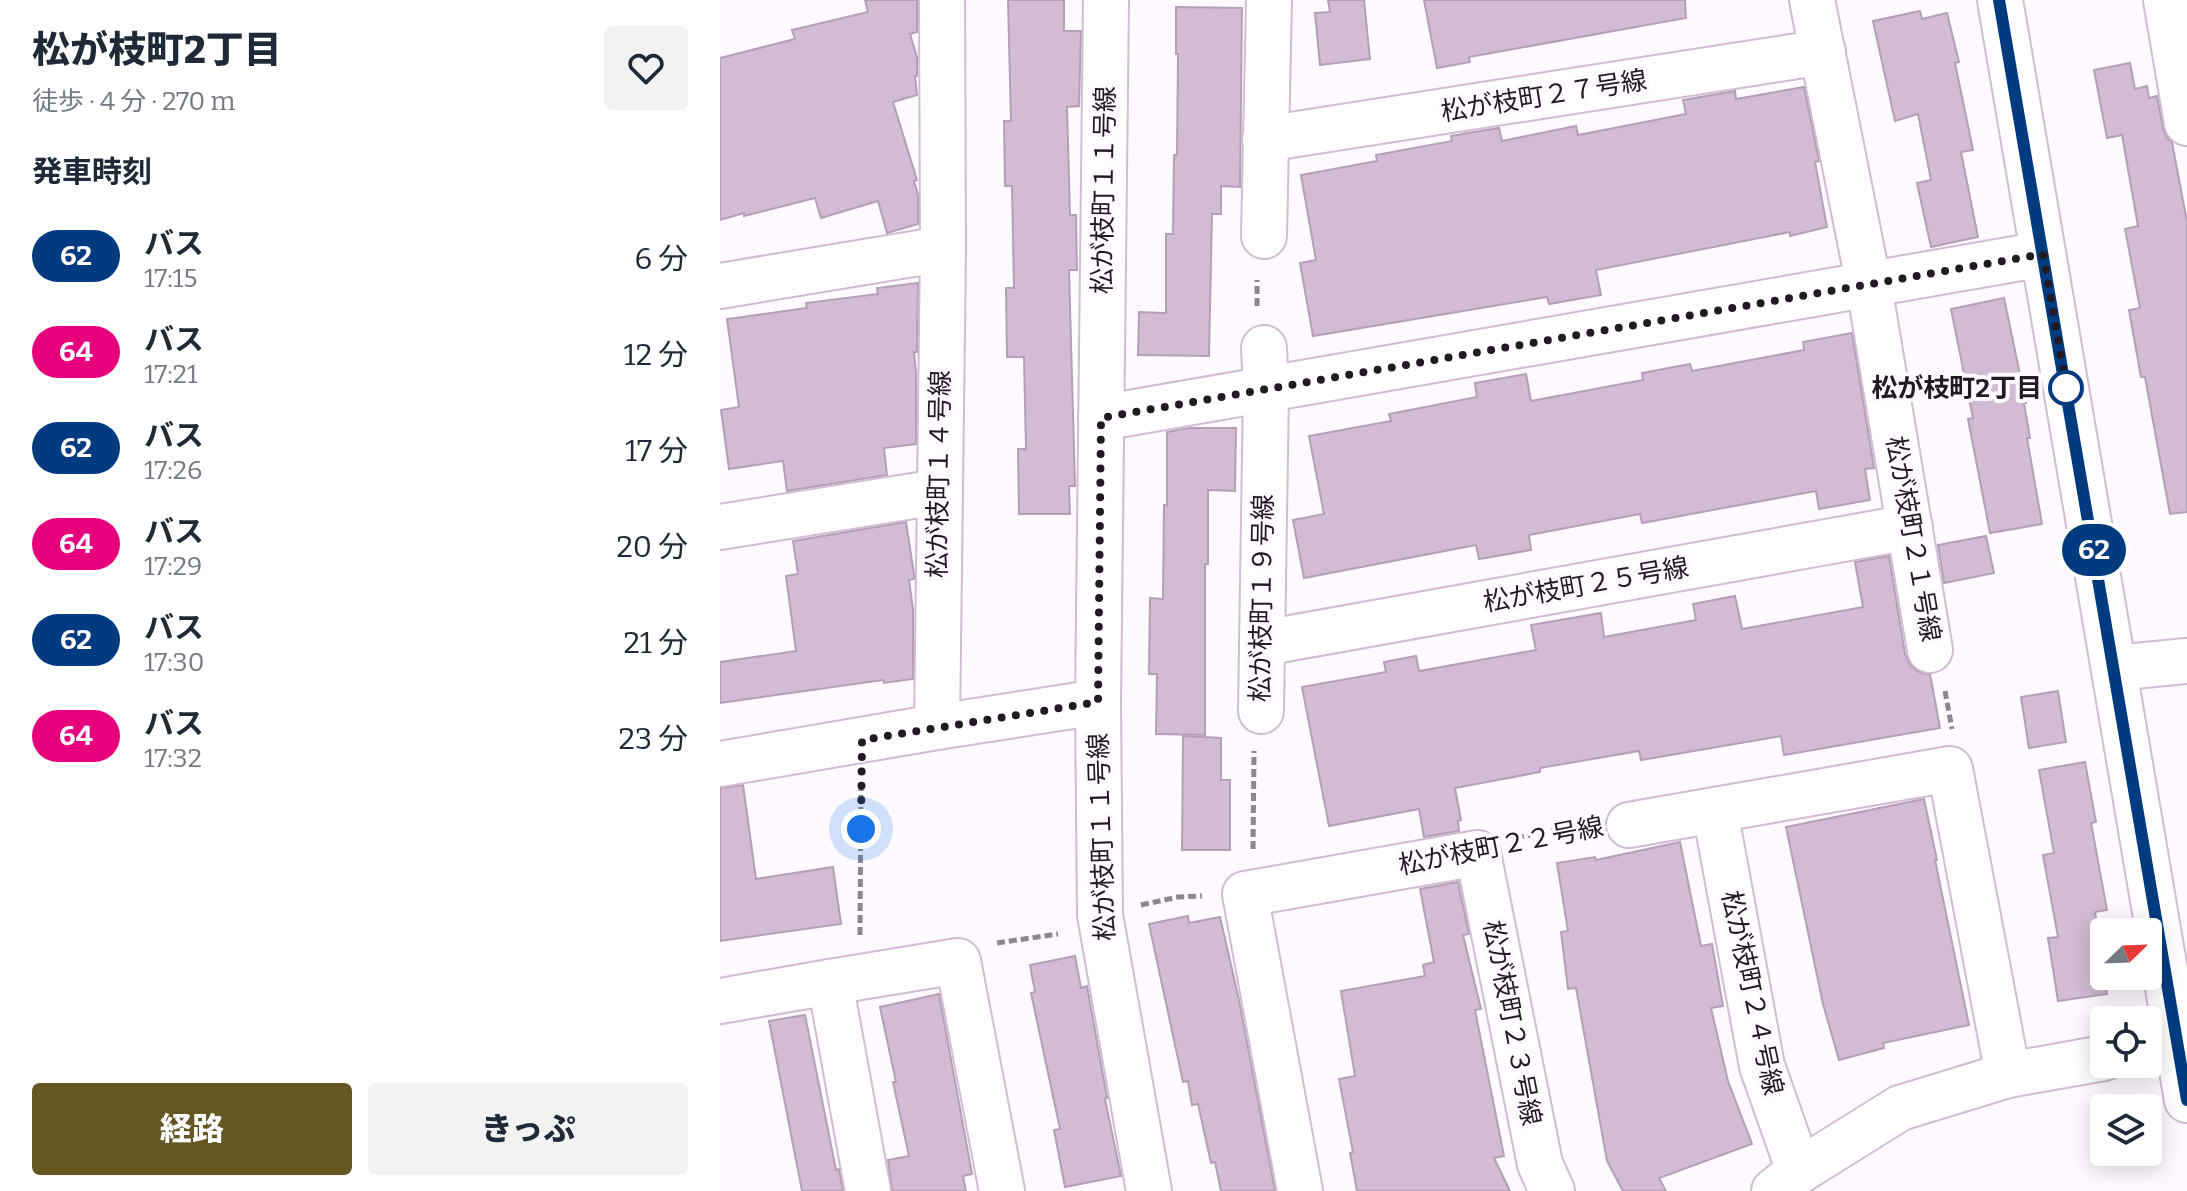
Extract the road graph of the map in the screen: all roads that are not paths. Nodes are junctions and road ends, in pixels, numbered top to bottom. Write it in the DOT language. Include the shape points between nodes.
graph roads {
  1 [pos="942,0"];
  2 [pos="1106,0"];
  3 [pos="1269,0"];
  4 [pos="1812,0"];
  5 [pos="2000,0"];
  6 [pos="2166,0"];
  7 [pos="1823,52"];
  8 [pos="2185,99"];
  9 [pos="1265,139"];
  10 [pos="1264,236"];
  11 [pos="943,249"];
  12 [pos="2043,254"];
  13 [pos="720,286"];
  14 [pos="1869,286"];
  15 [pos="1265,369"];
  16 [pos="1101,418"];
  17 [pos="938,492"];
  18 [pos="720,527"];
  19 [pos="1910,527"];
  20 [pos="1263,643"];
  21 [pos="1930,650"];
  22 [pos="2187,661"];
  23 [pos="2114,668"];
  24 [pos="1098,702"];
  25 [pos="1261,711"];
  26 [pos="937,727"];
  27 [pos="720,764"];
  28 [pos="1715,811"];
  29 [pos="1629,825"];
  30 [pos="1478,853"];
  31 [pos="845,980"];
  32 [pos="720,1001"];
  33 [pos="2157,1006"];
  34 [pos="2162,1047"];
  35 [pos="2090,1060"];
  36 [pos="2008,1075"];
  37 [pos="2187,1100"];
  38 [pos="1786,1181"];
  39 [pos="868,1191"];
  40 [pos="1002,1191"];
  41 [pos="1149,1191"];
  42 [pos="1300,1191"];
  43 [pos="1552,1191"];
  1 -- 11 [label="street, 松が枝町１４号線"];
  2 -- 16 [label="street, 松が枝町１１号線"];
  3 -- 9 [label="street"];
  4 -- 7 [label="street, 松が枝町２１号線"];
  5 -- 12 [label="street"];
  6 -- 8 [label="street"];
  7 -- 9 [label="street, 松が枝町２７号線"];
  7 -- 14 [label="street, 松が枝町２１号線"];
  9 -- 10 [label="street"];
  11 -- 13 [label="street"];
  11 -- 17 [label="street, 松が枝町１４号線"];
  12 -- 14 [label="street"];
  12 -- 23 [label="street"];
  14 -- 15 [label="street"];
  14 -- 19 [label="street, 松が枝町２１号線"];
  15 -- 16 [label="street"];
  15 -- 20 [label="street, 松が枝町１９号線"];
  16 -- 24 [label="street, 松が枝町１１号線"];
  17 -- 18 [label="street"];
  17 -- 26 [label="street, 松が枝町１４号線"];
  19 -- 20 [label="street, 松が枝町２５号線"];
  19 -- 21 [label="street, 松が枝町２１号線"];
  20 -- 25 [label="street, 松が枝町１９号線"];
  22 -- 23 [label="street"];
  23 -- 33 [label="street"];
  24 -- 26 [label="street"];
  24 -- 41 [label="street, 松が枝町１１号線" via="1100,915"];
  26 -- 27 [label="street"];
  28 -- 29 [label="street, 松が枝町２２号線"];
  28 -- 36 [label="street, 松が枝町２２号線" via="1950,769"];
  28 -- 38 [label="street, 松が枝町２４号線"];
  30 -- 42 [label="street, 松が枝町２２号線" via="1245,894"];
  30 -- 43 [label="street, 松が枝町２３号線" via="1540,1164"];
  31 -- 32 [label="street"];
  31 -- 39 [label="street"];
  31 -- 40 [label="street" via="958,961"];
  34 -- 37 [label="street"];
  35 -- 36 [label="street"];
  36 -- 38 [label="street" via="1900,1108"];
}
